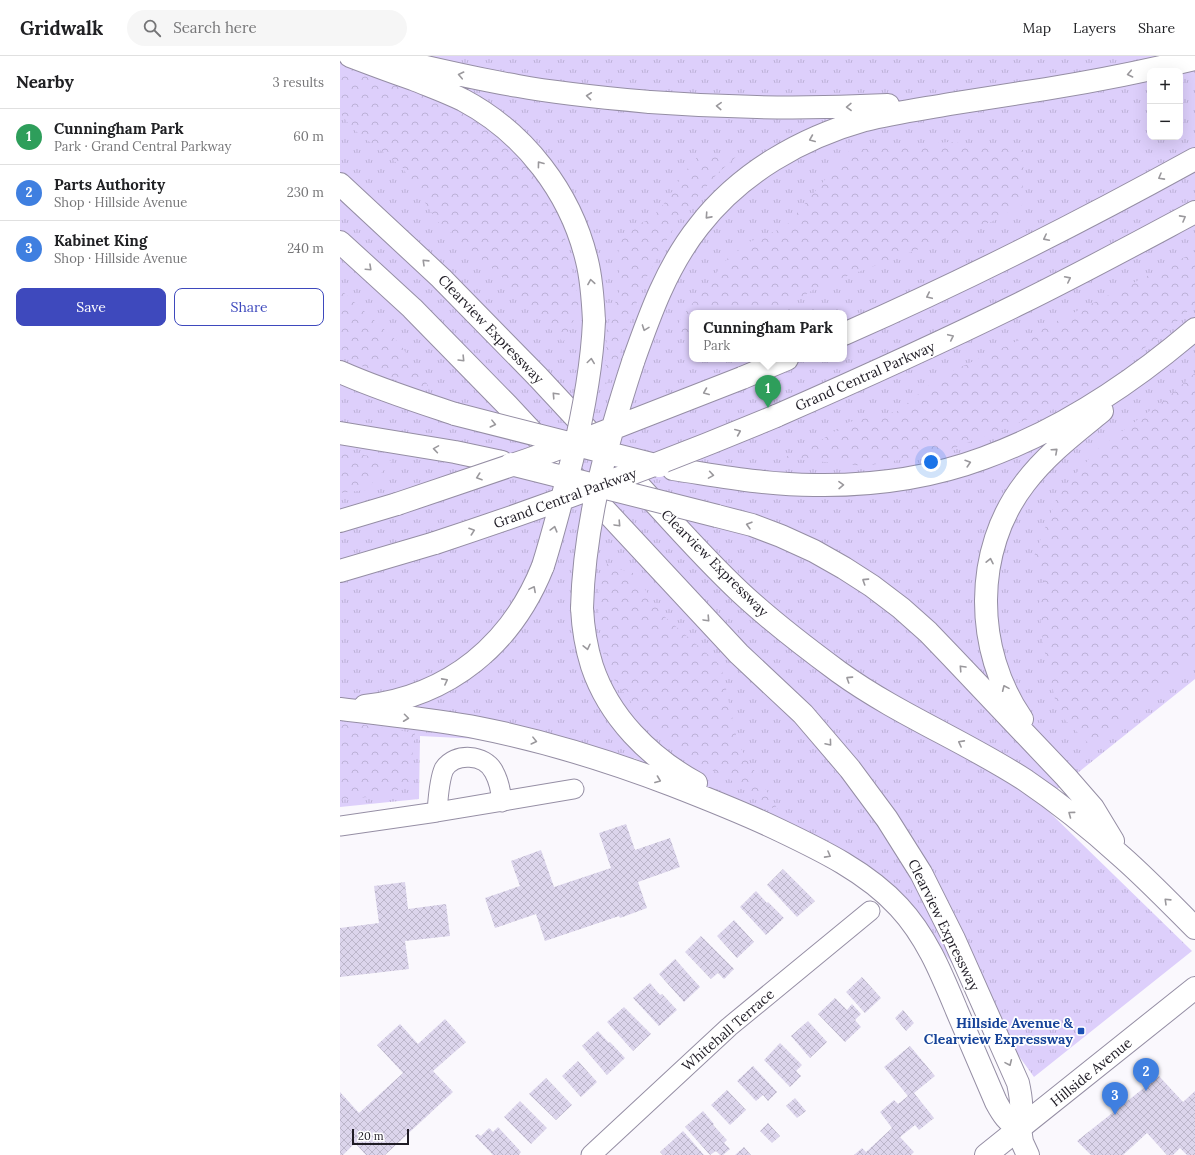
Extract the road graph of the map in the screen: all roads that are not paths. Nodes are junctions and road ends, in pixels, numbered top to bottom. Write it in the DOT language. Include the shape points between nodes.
graph roads {
  1 [pos="350,56"];
  2 [pos="379,56"];
  3 [pos="1195,59"];
  4 [pos="1013,94"];
  5 [pos="1195,158"];
  6 [pos="340,184"];
  7 [pos="1195,212"];
  8 [pos="340,242"];
  9 [pos="847,333"];
  10 [pos="1188,335"];
  11 [pos="780,362"];
  12 [pos="340,372"];
  13 [pos="340,433"];
  14 [pos="340,521"];
  15 [pos="340,571"];
  16 [pos="340,708"];
  17 [pos="1066,778"];
  18 [pos="574,789"];
  19 [pos="502,802"];
  20 [pos="437,812"];
  21 [pos="340,826"];
  22 [pos="801,841"];
  23 [pos="1123,858"];
  24 [pos="870,911"];
  25 [pos="1195,928"];
  26 [pos="1195,988"];
  27 [pos="1020,1129"];
  28 [pos="591,1155"];
  29 [pos="986,1155"];
  30 [pos="1028,1155"];
  16 -- 1 [label="main road, one-way, bridge" via="387,703 446,681 492,647 506,632 526,601 543,566 584,404 593,347 594,321 587,261 576,225 557,189 534,157 502,125 484,112 442,90"];
  4 -- 2 [label="main road, one-way" via="916,104 864,106 764,107 678,104 519,86"];
  3 -- 4 [label="main road, one-way" via="1108,78"];
  4 -- 22 [label="main road, one-way, bridge" via="914,110 844,127 783,153 730,192 700,224 677,257 656,299 614,424 585,558 583,627 592,667 613,708 625,725 638,741 669,767"];
  5 -- 9 [label="main road, one-way" via="1000,262"];
  23 -- 6 [label="main road, Clearview Expressway, one-way" via="1079,820 1026,781 871,693 814,654 762,612 718,571 485,322"];
  15 -- 7 [label="main road, Grand Central Parkway, one-way, bridge" via="435,544 503,521 707,445 894,363 1021,303"];
  8 -- 27 [label="main road, Clearview Expressway, one-way" via="412,308 460,357 739,654 803,714 850,768 903,843 954,939 1018,1084 1022,1113"];
  12 -- 10 [label="main road, one-way, bridge" via="367,384 455,414 673,469 747,481 815,486 848,485 880,482 952,468 1012,446 1074,415 1135,376"];
  17 -- 10 [label="main road, one-way" via="1020,717 994,660 985,607 992,553 1005,517 1024,484 1037,468"];
  11 -- 14 [label="main road, one-way, bridge" via="589,438"];
  17 -- 13 [label="main road, one-way, bridge" via="928,632 872,586 814,550 752,525 502,462"];
  16 -- 22 [label="main road, one-way" via="471,727 562,747 690,792"];
  17 -- 23 [label="main road" via="1093,808"];
  18 -- 19 [label="street"];
  19 -- 20 [label="street"];
  19 -- 20 [label="street" via="494,770 483,760 464,757 450,762 444,770"];
  20 -- 21 [label="street"];
  22 -- 27 [label="main road, one-way" via="869,881 899,907 924,939 1002,1114"];
  25 -- 23 [label="main road, Clearview Expressway, one-way"];
  24 -- 28 [label="street, Whitehall Terrace" via="729,1027"];
  26 -- 27 [label="main road, Hillside Avenue"];
  27 -- 29 [label="main road, Hillside Avenue"];
  27 -- 30 [label="main road, Clearview Expressway"];
}
